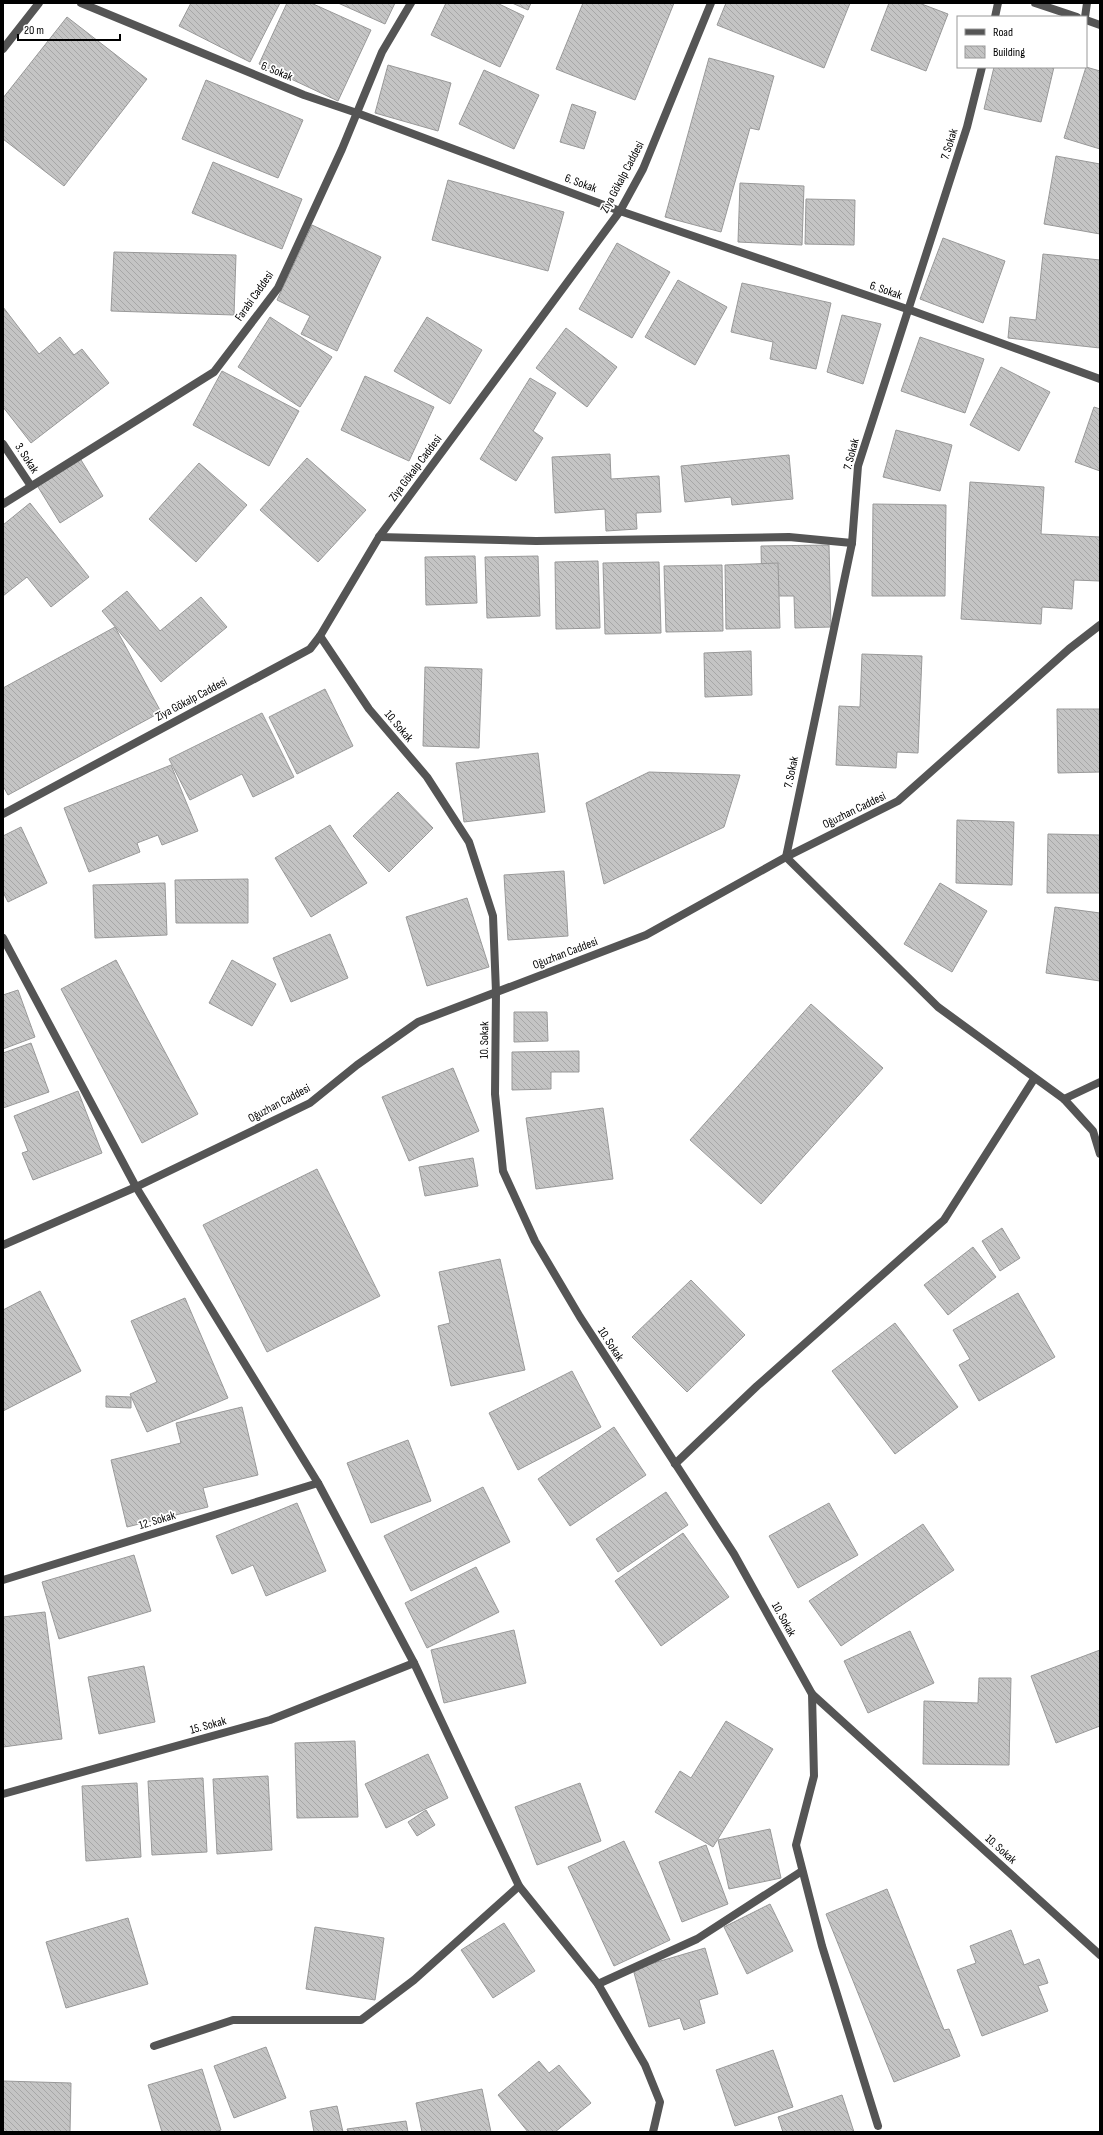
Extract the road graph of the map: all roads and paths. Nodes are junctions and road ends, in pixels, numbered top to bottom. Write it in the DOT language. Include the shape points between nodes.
graph roads {
  1 [pos="39,3"];
  2 [pos="81,3"];
  3 [pos="411,3"];
  4 [pos="711,3"];
  5 [pos="998,3"];
  6 [pos="1035,3"];
  7 [pos="1087,3"];
  8 [pos="995,16"];
  9 [pos="1075,16"];
  10 [pos="1084,16"];
  11 [pos="1087,20"];
  12 [pos="1100,24"];
  13 [pos="3,49"];
  14 [pos="982,68"];
  15 [pos="357,113"];
  16 [pos="620,211"];
  17 [pos="910,310"];
  18 [pos="1100,379"];
  19 [pos="3,444"];
  20 [pos="31,486"];
  21 [pos="3,504"];
  22 [pos="379,537"];
  23 [pos="852,543"];
  24 [pos="1100,625"];
  25 [pos="320,636"];
  26 [pos="3,814"];
  27 [pos="786,857"];
  28 [pos="3,938"];
  29 [pos="496,992"];
  30 [pos="1034,1079"];
  31 [pos="1100,1082"];
  32 [pos="1064,1099"];
  33 [pos="1100,1154"];
  34 [pos="136,1187"];
  35 [pos="3,1245"];
  36 [pos="675,1464"];
  37 [pos="318,1483"];
  38 [pos="3,1580"];
  39 [pos="414,1663"];
  40 [pos="812,1694"];
  41 [pos="3,1794"];
  42 [pos="802,1871"];
  43 [pos="519,1886"];
  44 [pos="1100,1956"];
  45 [pos="598,1984"];
  46 [pos="154,2046"];
  47 [pos="878,2126"];
  48 [pos="653,2132"];
  1 -- 13 [label="street"];
  2 -- 15 [label="street, 6. Sokak" via="304,95"];
  3 -- 15 [label="street, Farabi Caddesi" via="382,52"];
  4 -- 16 [label="street, Ziya Gökalp Caddesi" via="643,169"];
  5 -- 8 [label="street"];
  6 -- 9 [label="street"];
  7 -- 10 [label="street"];
  11 -- 12 [label="street"];
  14 -- 17 [label="street, 7. Sokak" via="967,128"];
  15 -- 16 [label="street, 6. Sokak"];
  15 -- 20 [label="street, Farabi Caddesi" via="278,288 214,372"];
  16 -- 17 [label="street, 6. Sokak"];
  16 -- 22 [label="street, Ziya Gökalp Caddesi"];
  17 -- 18 [label="street, 6. Sokak"];
  17 -- 23 [label="street, 7. Sokak" via="858,466"];
  19 -- 20 [label="street, 3. Sokak"];
  20 -- 21 [label="street, Farabi Caddesi"];
  22 -- 23 [label="street" via="536,541 789,537"];
  22 -- 25 [label="street, Ziya Gökalp Caddesi"];
  23 -- 27 [label="street, 7. Sokak"];
  24 -- 27 [label="street, Oğuzhan Caddesi" via="1069,649 898,801"];
  25 -- 26 [label="street, Ziya Gökalp Caddesi" via="310,649"];
  25 -- 29 [label="street, 10. Sokak" via="369,709 427,777 469,842 493,916"];
  27 -- 29 [label="street, Oğuzhan Caddesi" via="646,935"];
  27 -- 30 [label="street" via="938,1007"];
  28 -- 34 [label="street"];
  29 -- 34 [label="street, Oğuzhan Caddesi" via="418,1022 357,1065 310,1103"];
  29 -- 36 [label="street, 10. Sokak" via="495,1094 503,1171 535,1241 580,1317"];
  30 -- 32 [label="street"];
  30 -- 36 [label="street" via="944,1220 757,1386"];
  31 -- 32 [label="street"];
  32 -- 33 [label="street" via="1094,1131"];
  34 -- 35 [label="street, Oğuzhan Caddesi"];
  34 -- 37 [label="street"];
  36 -- 40 [label="street, 10. Sokak" via="734,1554"];
  37 -- 38 [label="street, 12. Sokak"];
  37 -- 39 [label="street"];
  39 -- 41 [label="street, 15. Sokak" via="270,1720"];
  39 -- 43 [label="street"];
  40 -- 42 [label="street" via="814,1776 796,1845"];
  40 -- 44 [label="street, 10. Sokak"];
  42 -- 45 [label="street" via="697,1939"];
  42 -- 47 [label="street" via="822,1946"];
  43 -- 45 [label="street"];
  43 -- 46 [label="street" via="414,1980 361,2020 233,2020"];
  45 -- 48 [label="street" via="644,2065 660,2102"];
}
